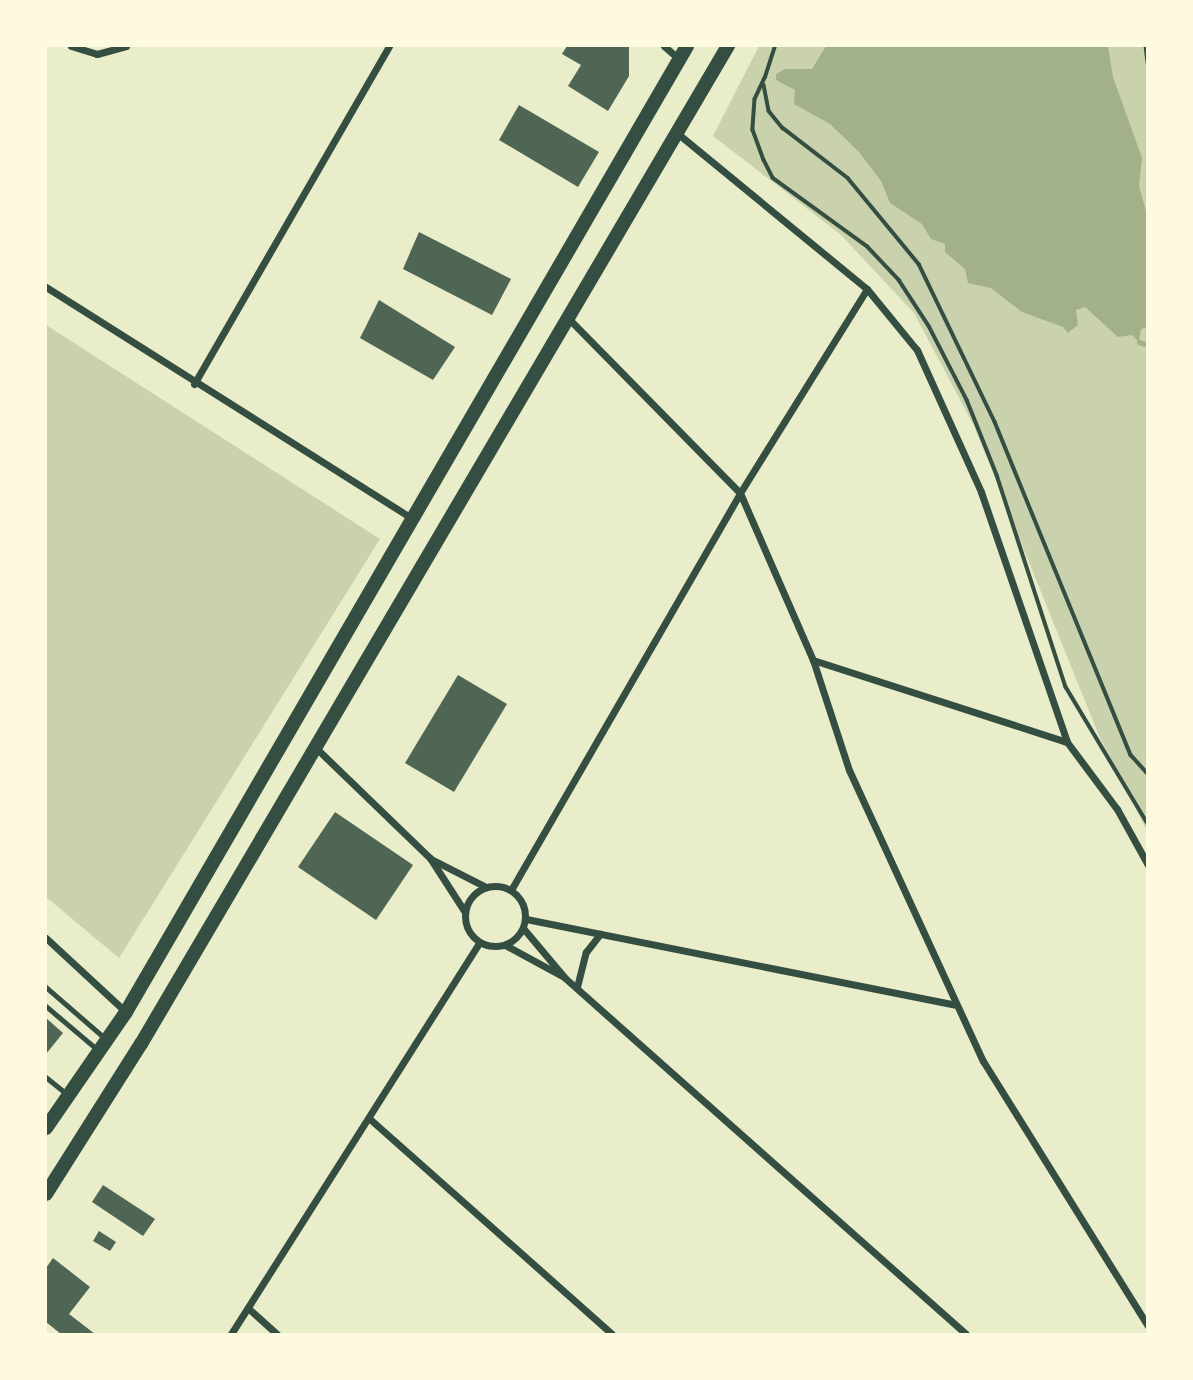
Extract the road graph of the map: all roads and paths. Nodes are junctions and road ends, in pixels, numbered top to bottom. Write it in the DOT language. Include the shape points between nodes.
graph roads {
  1 [pos="71,46"];
  2 [pos="126,46"];
  3 [pos="389,46"];
  4 [pos="664,46"];
  5 [pos="687,46"];
  6 [pos="728,46"];
  7 [pos="775,46"];
  8 [pos="1146,46"];
  9 [pos="679,59"];
  10 [pos="1147,62"];
  11 [pos="677,133"];
  12 [pos="46,287"];
  13 [pos="867,289"];
  14 [pos="568,318"];
  15 [pos="194,384"];
  16 [pos="740,493"];
  17 [pos="412,518"];
  18 [pos="813,660"];
  19 [pos="1067,742"];
  20 [pos="316,747"];
  21 [pos="1147,774"];
  22 [pos="430,858"];
  23 [pos="1147,866"];
  24 [pos="486,887"];
  25 [pos="511,890"];
  26 [pos="465,912"];
  27 [pos="524,924"];
  28 [pos="600,934"];
  29 [pos="46,938"];
  30 [pos="480,942"];
  31 [pos="505,945"];
  32 [pos="565,978"];
  33 [pos="46,987"];
  34 [pos="577,987"];
  35 [pos="956,1005"];
  36 [pos="46,1006"];
  37 [pos="126,1012"];
  38 [pos="103,1045"];
  39 [pos="46,1077"];
  40 [pos="68,1094"];
  41 [pos="371,1120"];
  42 [pos="46,1128"];
  43 [pos="46,1194"];
  44 [pos="249,1309"];
  45 [pos="1147,1326"];
  46 [pos="231,1335"];
  47 [pos="277,1335"];
  48 [pos="612,1335"];
  49 [pos="966,1335"];
  1 -- 2 [label="street" via="97,54"];
  3 -- 15 [label="street"];
  4 -- 9 [label="street"];
  5 -- 9 [label="main road"];
  6 -- 11 [label="main road"];
  7 -- 21 [label="path" via="763,90 769,111 783,128 848,178 919,264 995,422 1131,755"];
  8 -- 10 [label="path"];
  9 -- 17 [label="main road"];
  11 -- 13 [label="street"];
  11 -- 14 [label="main road"];
  12 -- 15 [label="street"];
  13 -- 16 [label="street"];
  13 -- 19 [label="street" via="917,350 981,492"];
  14 -- 16 [label="street"];
  14 -- 20 [label="main road"];
  15 -- 17 [label="street"];
  16 -- 18 [label="street"];
  16 -- 25 [label="street"];
  17 -- 37 [label="main road"];
  18 -- 19 [label="street"];
  18 -- 35 [label="street" via="849,770"];
  19 -- 23 [label="street" via="1117,809"];
  20 -- 22 [label="street"];
  20 -- 43 [label="main road" via="141,1044"];
  22 -- 24 [label="street"];
  22 -- 26 [label="street"];
  24 -- 25 [label="street"];
  24 -- 26 [label="street" via="472,896"];
  25 -- 27 [label="street" via="523,902"];
  26 -- 30 [label="street" via="468,929"];
  27 -- 28 [label="street"];
  27 -- 31 [label="street"];
  27 -- 32 [label="street"];
  28 -- 34 [label="street" via="586,952"];
  28 -- 35 [label="street"];
  29 -- 37 [label="street"];
  30 -- 31 [label="street"];
  30 -- 41 [label="street"];
  31 -- 32 [label="street"];
  32 -- 34 [label="street"];
  33 -- 38 [label="lane"];
  34 -- 49 [label="street"];
  35 -- 45 [label="street" via="983,1061"];
  36 -- 38 [label="lane"];
  37 -- 38 [label="main road"];
  38 -- 40 [label="main road"];
  39 -- 40 [label="lane"];
  40 -- 42 [label="main road"];
  41 -- 44 [label="street"];
  41 -- 48 [label="street"];
  44 -- 46 [label="street"];
  44 -- 47 [label="street"];
}
